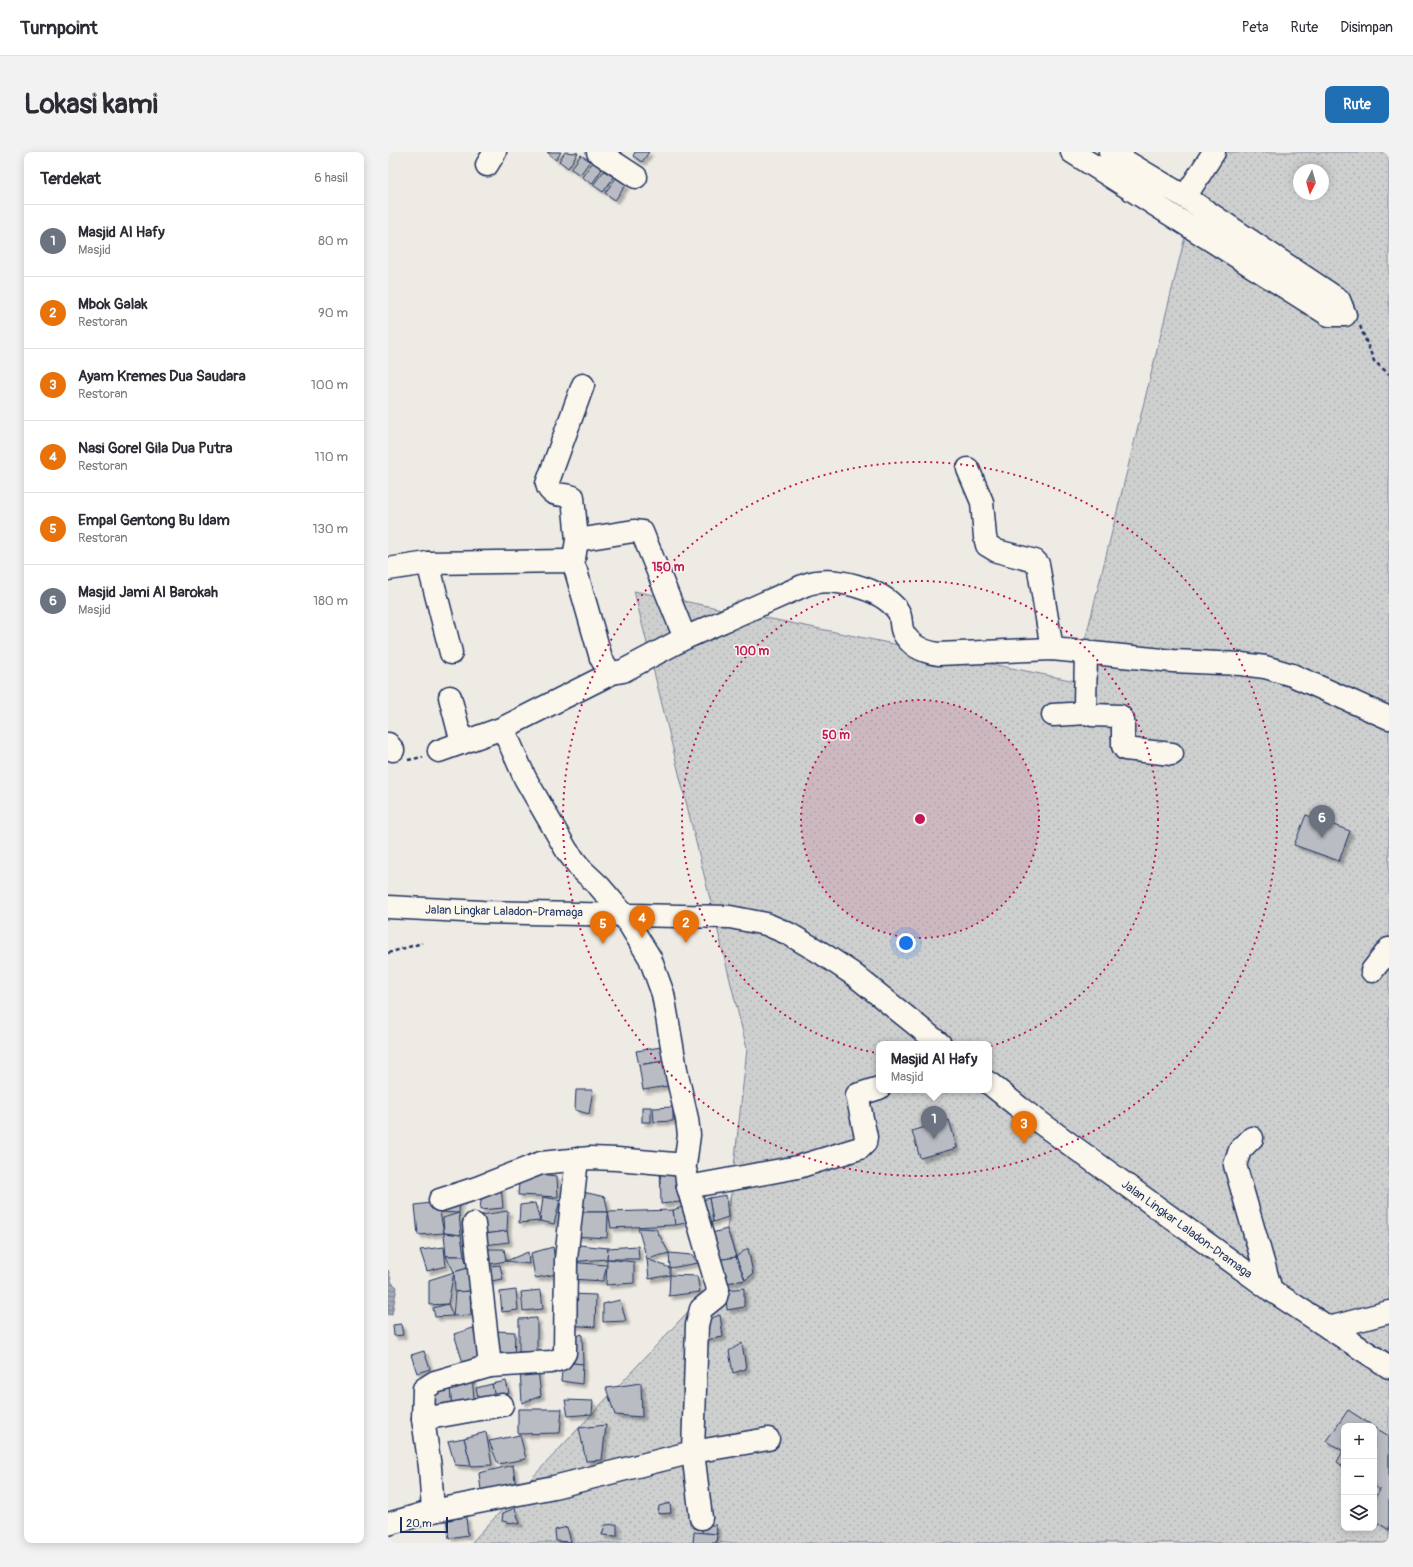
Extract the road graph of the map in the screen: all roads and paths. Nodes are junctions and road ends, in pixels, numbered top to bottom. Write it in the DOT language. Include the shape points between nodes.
graph roads {
  1 [pos="598,152"];
  2 [pos="1072,152"];
  3 [pos="1110,152"];
  4 [pos="1214,152"];
  5 [pos="636,176"];
  6 [pos="1185,197"];
  7 [pos="1345,315"];
  8 [pos="1389,374"];
  9 [pos="583,385"];
  10 [pos="968,469"];
  11 [pos="577,540"];
  12 [pos="428,563"];
  13 [pos="573,565"];
  14 [pos="388,568"];
  15 [pos="685,638"];
  16 [pos="1052,649"];
  17 [pos="1086,651"];
  18 [pos="451,653"];
  19 [pos="612,673"];
  20 [pos="450,697"];
  21 [pos="1088,713"];
  22 [pos="1053,716"];
  23 [pos="1389,718"];
  24 [pos="503,728"];
  25 [pos="462,743"];
  26 [pos="391,747"];
  27 [pos="439,751"];
  28 [pos="1172,754"];
  29 [pos="388,908"];
  30 [pos="623,914"];
  31 [pos="422,943"];
  32 [pos="1389,949"];
  33 [pos="388,952"];
  34 [pos="1372,971"];
  35 [pos="936,1041"];
  36 [pos="992,1085"];
  37 [pos="876,1089"];
  38 [pos="1252,1138"];
  39 [pos="577,1159"];
  40 [pos="685,1165"];
  41 [pos="688,1187"];
  42 [pos="440,1200"];
  43 [pos="474,1224"];
  44 [pos="1271,1290"];
  45 [pos="1389,1312"];
  46 [pos="1329,1328"];
  47 [pos="490,1366"];
  48 [pos="1389,1367"];
  49 [pos="502,1405"];
  50 [pos="423,1418"];
  51 [pos="768,1439"];
  52 [pos="693,1452"];
  53 [pos="433,1511"];
  54 [pos="700,1518"];
  55 [pos="388,1524"];
  1 -- 5 [label="street"];
  2 -- 7 [label="street" via="1329,315"];
  3 -- 6 [label="street"];
  4 -- 6 [label="street"];
  6 -- 7 [label="street" via="1339,300"];
  7 -- 8 [label="path" via="1358,323 1374,361"];
  9 -- 11 [label="street" via="547,484 548,490 552,493 573,497"];
  10 -- 16 [label="street" via="982,502 987,545 997,551 1038,564"];
  11 -- 13 [label="street"];
  11 -- 15 [label="street" via="642,532"];
  12 -- 13 [label="street" via="562,560"];
  12 -- 14 [label="street"];
  12 -- 18 [label="street"];
  13 -- 19 [label="street" via="601,658"];
  15 -- 16 [label="street" via="805,585 826,580 854,586 880,596 890,603 899,612 903,632 919,649 929,653"];
  15 -- 19 [label="street" via="623,671"];
  16 -- 17 [label="street"];
  17 -- 21 [label="street" via="1085,705"];
  17 -- 23 [label="street" via="1173,661 1220,662 1265,667 1292,675"];
  19 -- 24 [label="street"];
  20 -- 25 [label="street"];
  21 -- 22 [label="street"];
  21 -- 28 [label="street" via="1120,716 1125,749"];
  24 -- 25 [label="street"];
  24 -- 30 [label="street" via="525,778 567,851"];
  25 -- 27 [label="street"];
  26 -- 27 [label="path" via="398,756 410,760"];
  29 -- 30 [label="street, Jalan Lingkar Laladon-Dramaga"];
  30 -- 35 [label="street, Jalan Lingkar Laladon-Dramaga" via="730,917 766,924 789,934 853,974"];
  30 -- 40 [label="street" via="650,958 663,994 689,1128"];
  31 -- 33 [label="path"];
  32 -- 34 [label="street"];
  36 -- 44 [label="street, Jalan Lingkar Laladon-Dramaga"];
  37 -- 41 [label="street" via="857,1095 866,1137 866,1144 860,1148 798,1167"];
  38 -- 44 [label="street" via="1240,1150 1235,1166"];
  39 -- 40 [label="street" via="617,1159"];
  39 -- 42 [label="street" via="533,1165"];
  39 -- 47 [label="street" via="567,1254 565,1353 561,1359 551,1362"];
  40 -- 41 [label="street"];
  41 -- 52 [label="street" via="718,1289 716,1297 701,1309 698,1319"];
  43 -- 47 [label="street"];
  44 -- 46 [label="street, Jalan Lingkar Laladon-Dramaga"];
  45 -- 46 [label="street"];
  46 -- 48 [label="street, Jalan Lingkar Laladon-Dramaga"];
  47 -- 50 [label="street" via="429,1385 423,1394"];
  49 -- 50 [label="street"];
  50 -- 53 [label="street"];
  51 -- 52 [label="street"];
  52 -- 53 [label="street" via="554,1486"];
  52 -- 54 [label="street"];
  53 -- 55 [label="street"];
}
